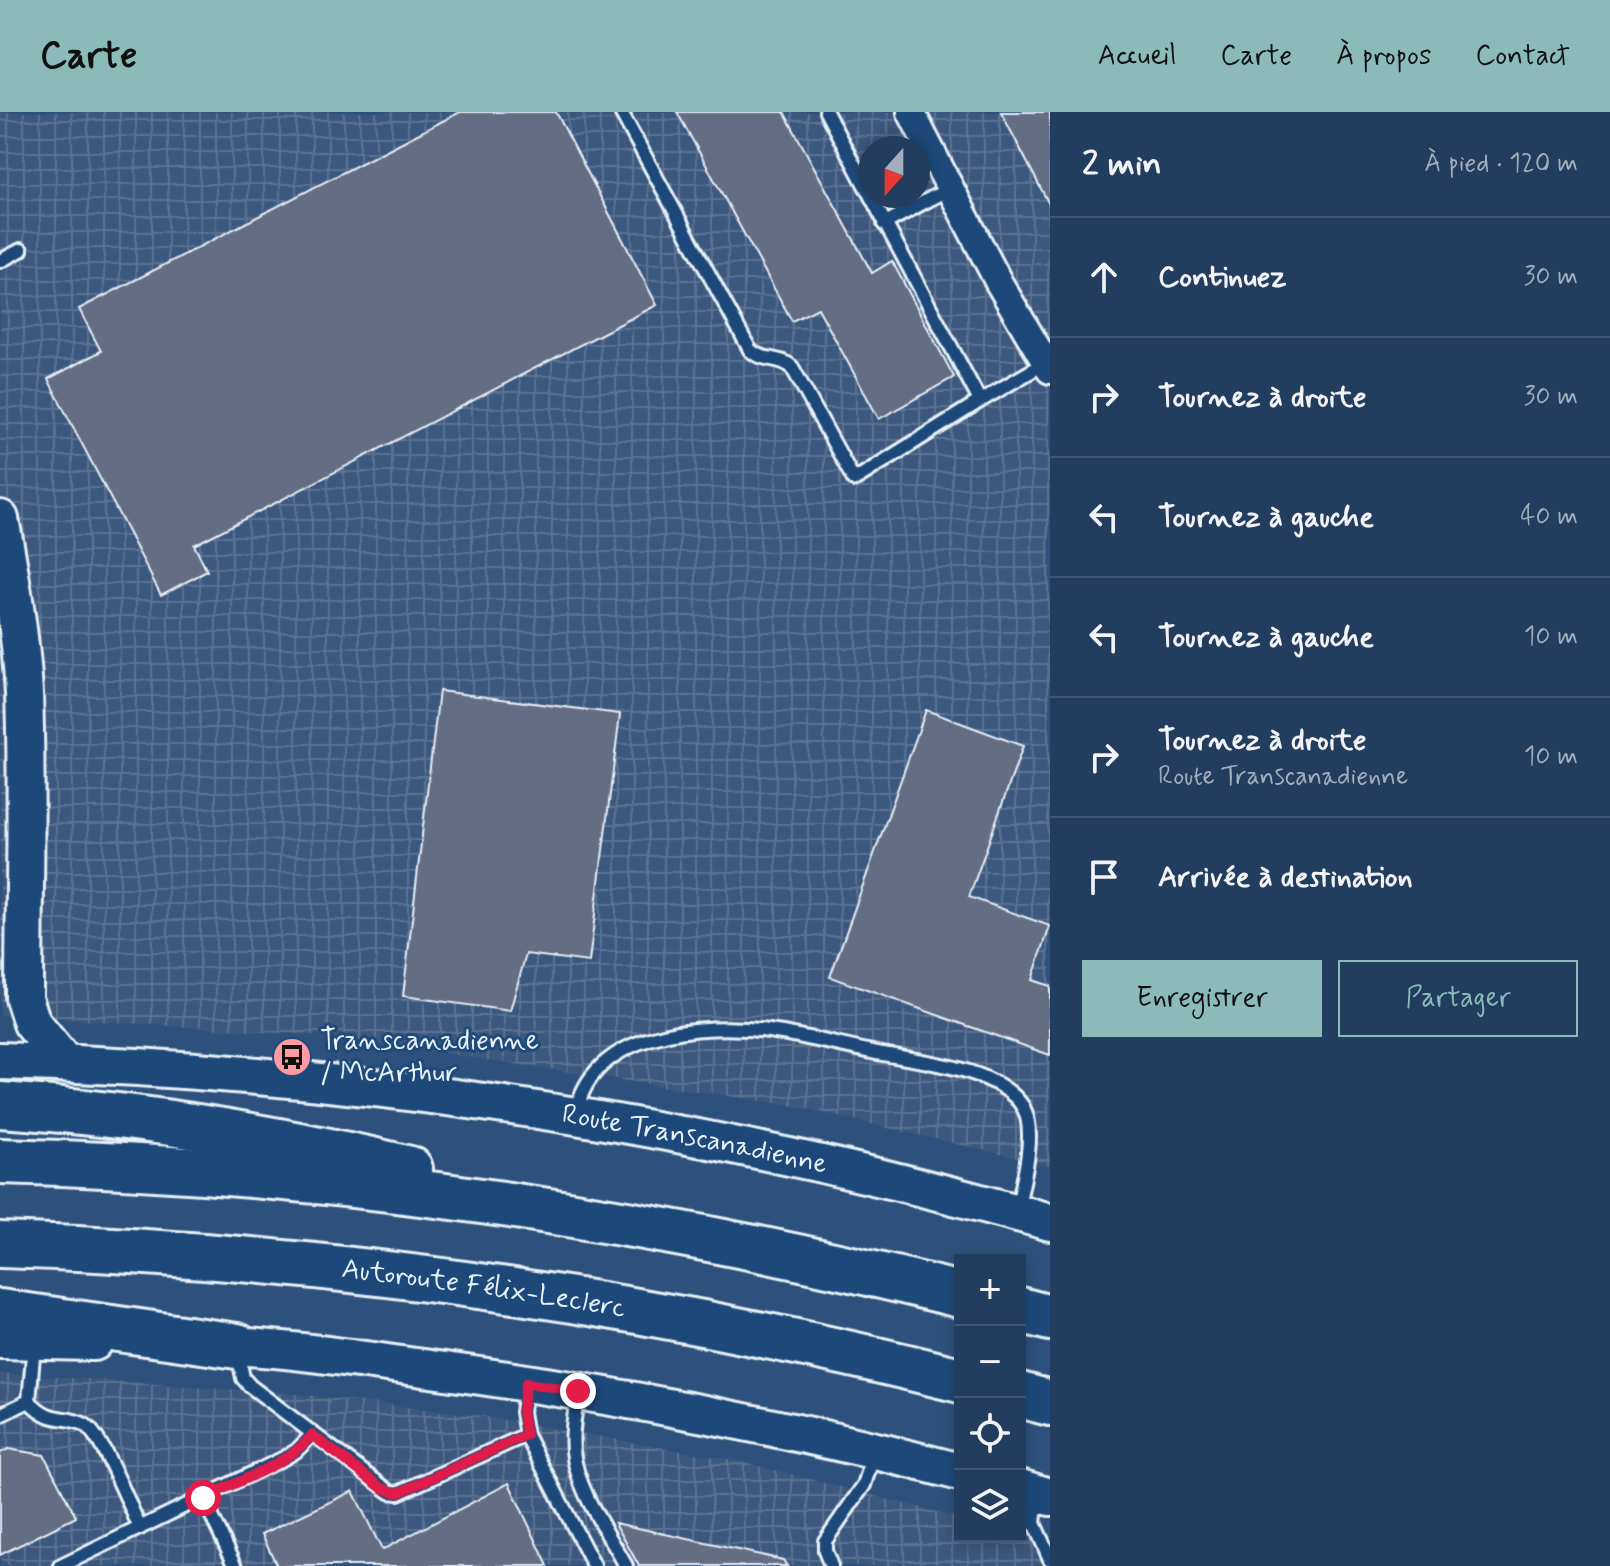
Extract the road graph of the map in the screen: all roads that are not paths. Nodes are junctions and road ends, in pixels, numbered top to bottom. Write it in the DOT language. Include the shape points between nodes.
graph roads {
  1 [pos="621,112"];
  2 [pos="826,112"];
  3 [pos="911,112"];
  4 [pos="950,188"];
  5 [pos="884,224"];
  6 [pos="21,250"];
  7 [pos="0,261"];
  8 [pos="1048,367"];
  9 [pos="980,401"];
  10 [pos="0,519"];
  11 [pos="0,1061"];
  12 [pos="65,1063"];
  13 [pos="0,1105"];
  14 [pos="576,1116"];
  15 [pos="0,1161"];
  16 [pos="1016,1212"];
  17 [pos="1050,1222"];
  18 [pos="621,1223"];
  19 [pos="0,1245"];
  20 [pos="954,1294"];
  21 [pos="0,1312"];
  22 [pos="1026,1312"];
  23 [pos="1050,1318"];
  24 [pos="17,1340"];
  25 [pos="237,1346"];
  26 [pos="954,1379"];
  27 [pos="526,1383"];
  28 [pos="578,1391"];
  29 [pos="1026,1397"];
  30 [pos="29,1401"];
  31 [pos="1050,1403"];
  32 [pos="0,1415"];
  33 [pos="312,1435"];
  34 [pos="526,1435"];
  35 [pos="875,1451"];
  36 [pos="954,1471"];
  37 [pos="1036,1493"];
  38 [pos="203,1498"];
  39 [pos="140,1528"];
  40 [pos="1050,1559"];
  41 [pos="61,1566"];
  42 [pos="236,1566"];
  43 [pos="594,1566"];
  44 [pos="626,1566"];
  45 [pos="831,1566"];
  1 -- 9 [label="lane" via="750,350 792,367 854,480"];
  2 -- 5 [label="lane"];
  3 -- 4 [label="street"];
  4 -- 5 [label="lane"];
  4 -- 8 [label="street"];
  5 -- 9 [label="lane"];
  6 -- 7 [label="lane"];
  8 -- 9 [label="lane"];
  10 -- 12 [label="main road" via="12,587 26,773 24,998 32,1023"];
  11 -- 12 [label="main road, Route Transcanadienne"];
  12 -- 14 [label="main road, Route Transcanadienne" via="375,1087"];
  13 -- 18 [label="highway" via="112,1114 286,1141"];
  14 -- 16 [label="main road, Route Transcanadienne" via="761,1150"];
  14 -- 16 [label="lane" via="582,1093 603,1065 623,1049 682,1031 769,1031 948,1067 996,1084 1013,1095 1026,1114 1028,1140"];
  15 -- 18 [label="highway" via="334,1185"];
  16 -- 17 [label="main road, Route Transcanadienne"];
  18 -- 20 [label="highway"];
  19 -- 26 [label="highway, Autoroute Félix-Leclerc" via="237,1258 465,1283 699,1322"];
  21 -- 25 [label="highway"];
  22 -- 23 [label="highway"];
  24 -- 25 [label="main road"];
  24 -- 30 [label="lane"];
  25 -- 27 [label="main road"];
  25 -- 33 [label="lane" via="243,1378"];
  27 -- 28 [label="main road"];
  27 -- 34 [label="lane"];
  28 -- 35 [label="main road"];
  28 -- 44 [label="lane" via="575,1465"];
  29 -- 31 [label="highway"];
  30 -- 32 [label="lane"];
  30 -- 39 [label="lane" via="41,1412 78,1422 95,1434"];
  33 -- 34 [label="lane" via="382,1488 398,1493"];
  33 -- 38 [label="lane" via="284,1458"];
  34 -- 43 [label="lane"];
  35 -- 36 [label="main road"];
  35 -- 45 [label="lane" via="864,1485 825,1541"];
  37 -- 40 [label="lane" via="1034,1523"];
  38 -- 39 [label="lane"];
  38 -- 42 [label="lane"];
  39 -- 41 [label="lane"];
}
